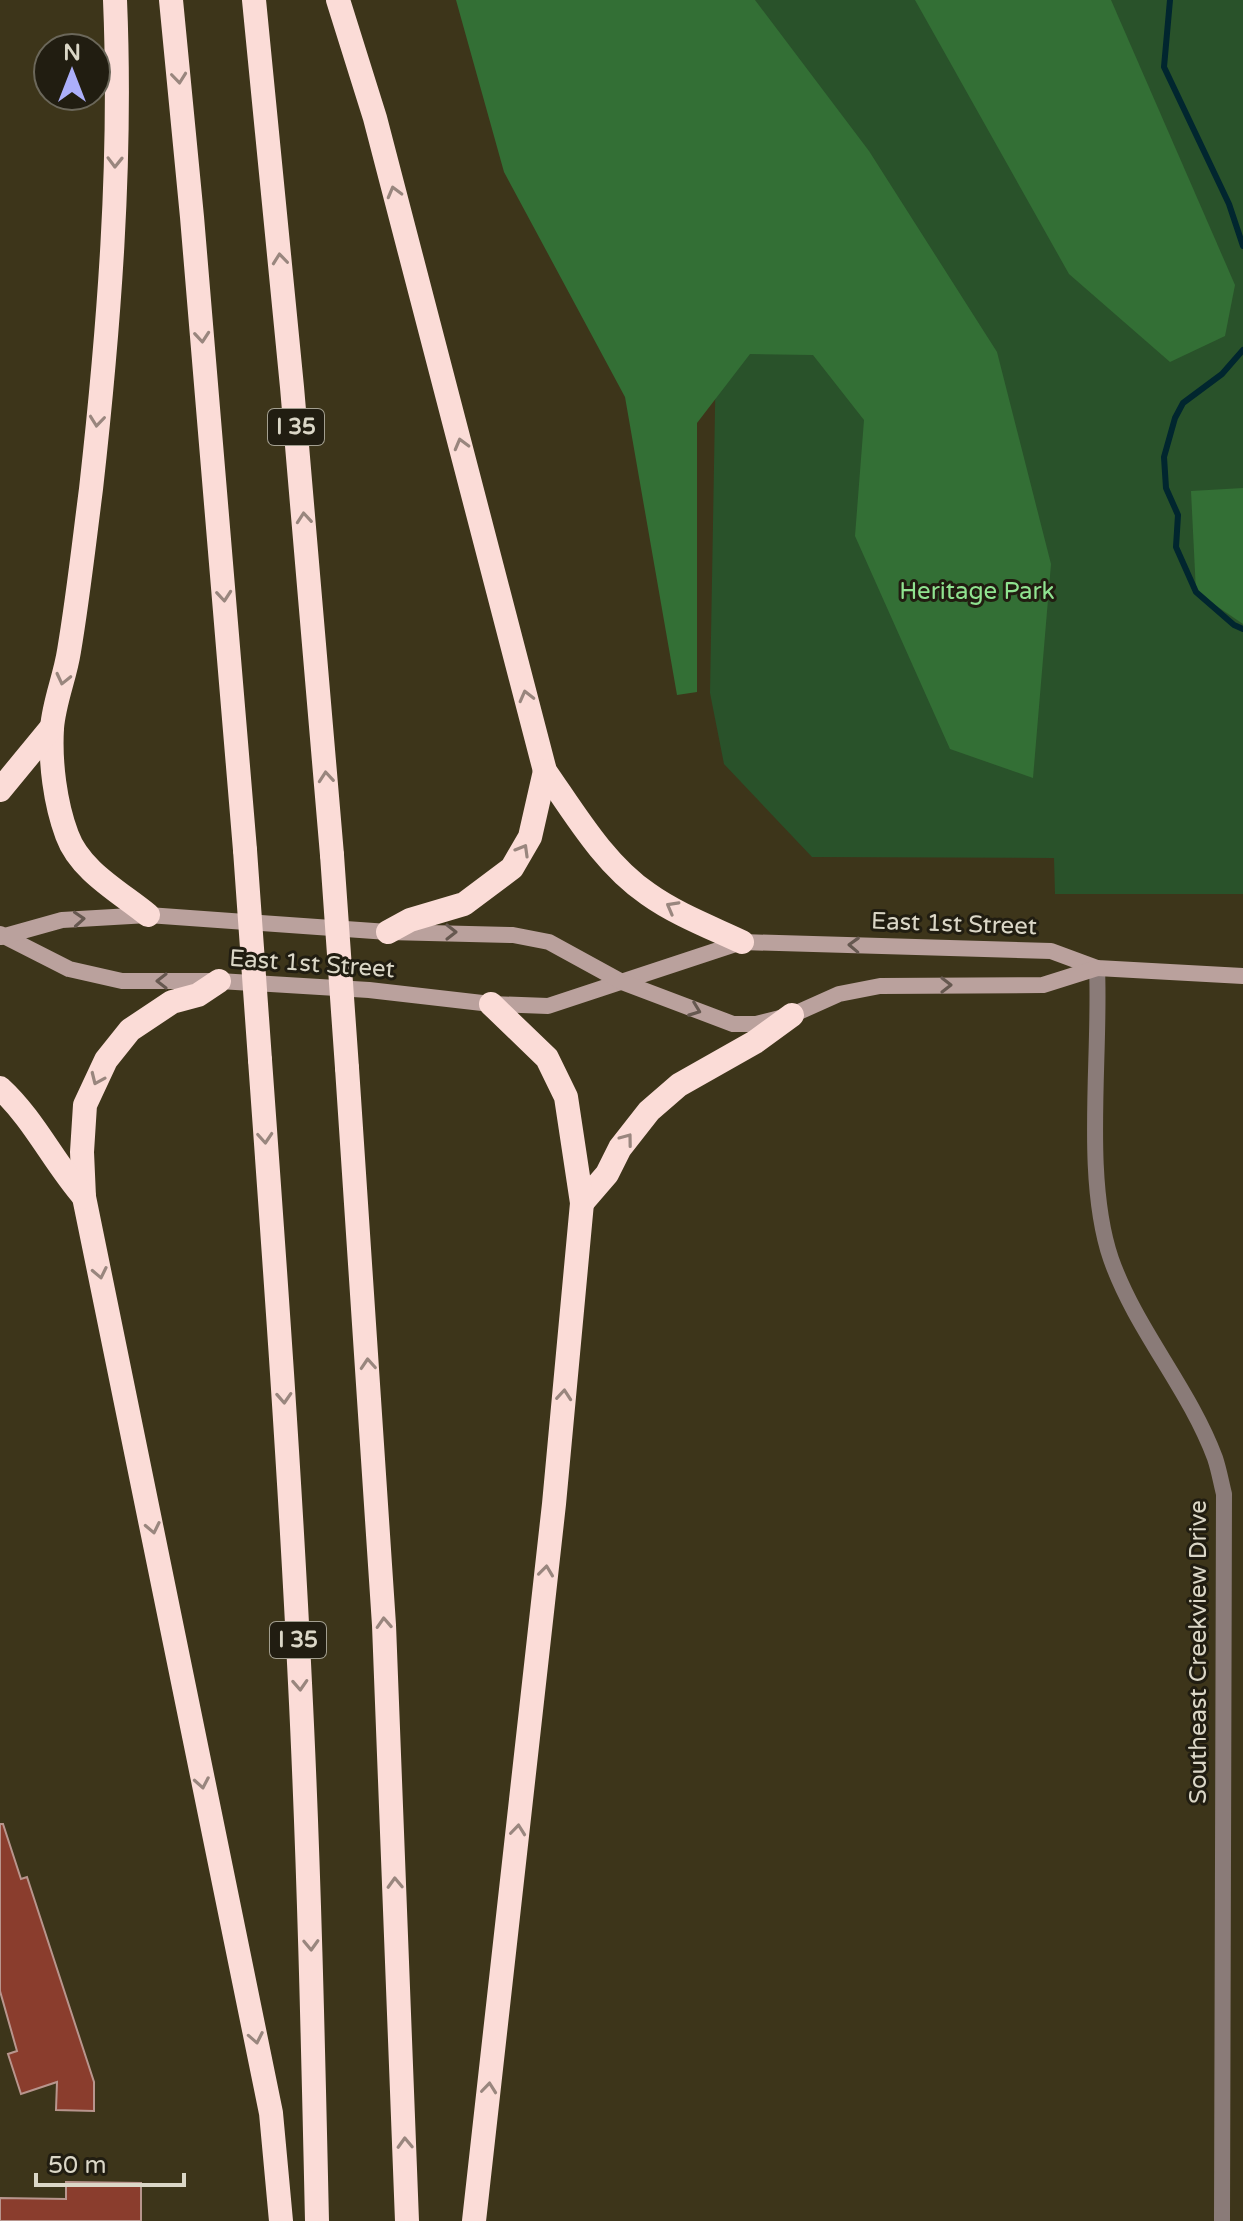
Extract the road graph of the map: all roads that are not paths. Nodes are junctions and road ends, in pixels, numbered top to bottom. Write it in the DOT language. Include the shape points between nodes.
graph roads {
  1 [pos="115,0"];
  2 [pos="171,0"];
  3 [pos="254,0"];
  4 [pos="338,0"];
  5 [pos="52,727"];
  6 [pos="545,771"];
  7 [pos="0,790"];
  8 [pos="148,915"];
  9 [pos="388,932"];
  10 [pos="1,936"];
  11 [pos="742,942"];
  12 [pos="1097,968"];
  13 [pos="1243,976"];
  14 [pos="219,981"];
  15 [pos="622,982"];
  16 [pos="491,1004"];
  17 [pos="792,1015"];
  18 [pos="0,1088"];
  19 [pos="84,1197"];
  20 [pos="582,1203"];
  21 [pos="281,2221"];
  22 [pos="317,2221"];
  23 [pos="407,2221"];
  24 [pos="474,2221"];
  25 [pos="1222,2221"];
  1 -- 5 [label="highway, one-way" via="115,184 107,319 69,653"];
  2 -- 22 [label="highway, I 35, one-way, bridge" via="245,850 282,1373 300,1681"];
  23 -- 3 [label="highway, I 35, one-way, bridge" via="384,1625 347,1068 291,372"];
  6 -- 4 [label="highway, one-way" via="375,118"];
  5 -- 7 [label="highway"];
  5 -- 8 [label="highway" via="55,784 68,836 100,878"];
  9 -- 6 [label="highway, one-way" via="464,904 512,868 530,837"];
  11 -- 6 [label="highway, one-way" via="647,893 600,848"];
  8 -- 9 [label="main road, East 1st Street"];
  10 -- 8 [label="main road, East 1st Street, one-way" via="62,920"];
  9 -- 15 [label="main road, East 1st Street, one-way" via="478,932 549,942"];
  14 -- 10 [label="main road, East 1st Street, one-way" via="122,981 69,969"];
  12 -- 11 [label="main road, East 1st Street, one-way" via="1051,951"];
  11 -- 15 [label="main road, East 1st Street"];
  12 -- 13 [label="main road, East 1st Street"];
  17 -- 12 [label="main road, East 1st Street, one-way" via="839,994 880,986 1043,985"];
  12 -- 25 [label="street, Southeast Creekview Drive" via="1102,1231 1128,1299 1210,1447 1224,1494"];
  14 -- 16 [label="main road, East 1st Street"];
  14 -- 19 [label="highway, one-way" via="198,995 172,1002 130,1030 106,1060 85,1105"];
  15 -- 16 [label="main road, East 1st Street" via="548,1006"];
  15 -- 17 [label="main road, East 1st Street, one-way" via="733,1024"];
  16 -- 20 [label="highway" via="547,1058 566,1097"];
  20 -- 17 [label="highway, one-way" via="659,1102"];
  18 -- 19 [label="highway"];
  19 -- 21 [label="highway, one-way" via="268,2097"];
  24 -- 20 [label="highway, one-way"];
}
